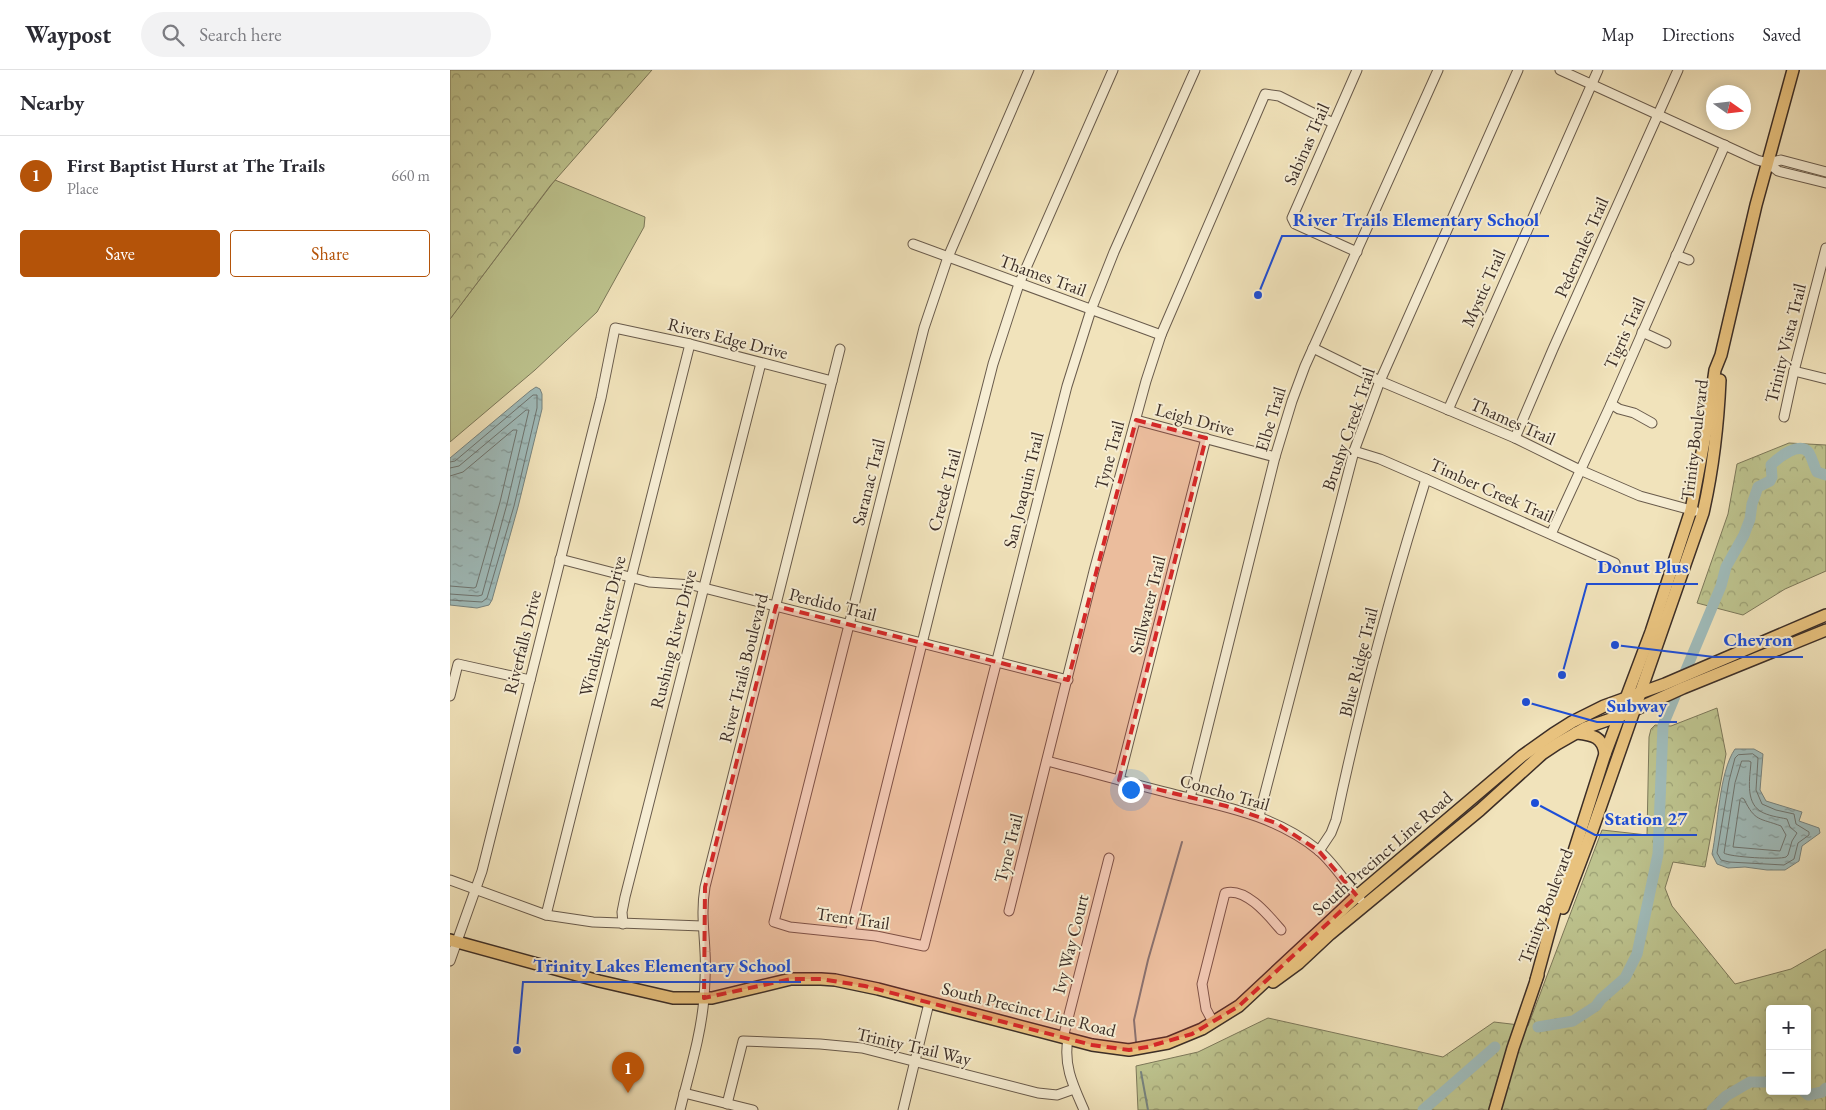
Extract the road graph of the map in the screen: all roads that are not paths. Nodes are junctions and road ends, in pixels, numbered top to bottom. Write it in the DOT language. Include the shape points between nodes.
graph roads {
  1 [pos="1030,70"];
  2 [pos="1113,70"];
  3 [pos="1196,70"];
  4 [pos="1358,70"];
  5 [pos="1438,70"];
  6 [pos="1518,70"];
  7 [pos="1560,70"];
  8 [pos="1598,70"];
  9 [pos="1678,70"];
  10 [pos="1792,70"];
  11 [pos="1592,84"];
  12 [pos="1659,115"];
  13 [pos="1333,123"];
  14 [pos="1725,145"];
  15 [pos="1768,162"];
  16 [pos="1826,172"];
  17 [pos="1826,184"];
  18 [pos="913,244"];
  19 [pos="1826,248"];
  20 [pos="1357,252"];
  21 [pos="1676,255"];
  22 [pos="948,257"];
  23 [pos="1689,260"];
  24 [pos="1019,284"];
  25 [pos="1091,310"];
  26 [pos="615,328"];
  27 [pos="1642,332"];
  28 [pos="1161,335"];
  29 [pos="1666,343"];
  30 [pos="690,344"];
  31 [pos="1313,348"];
  32 [pos="840,349"];
  33 [pos="761,363"];
  34 [pos="1794,371"];
  35 [pos="1826,379"];
  36 [pos="832,381"];
  37 [pos="1380,381"];
  38 [pos="1611,404"];
  39 [pos="1448,410"];
  40 [pos="1784,418"];
  41 [pos="1136,420"];
  42 [pos="1652,423"];
  43 [pos="1206,438"];
  44 [pos="1515,438"];
  45 [pos="1354,451"];
  46 [pos="1275,457"];
  47 [pos="1580,470"];
  48 [pos="1426,479"];
  49 [pos="1697,512"];
  50 [pos="1552,534"];
  51 [pos="560,559"];
  52 [pos="1615,563"];
  53 [pos="631,578"];
  54 [pos="703,588"];
  55 [pos="776,606"];
  56 [pos="1826,615"];
  57 [pos="849,625"];
  58 [pos="1826,630"];
  59 [pos="922,643"];
  60 [pos="996,662"];
  61 [pos="530,680"];
  62 [pos="1068,680"];
  63 [pos="1641,692"];
  64 [pos="450,696"];
  65 [pos="1625,699"];
  66 [pos="1634,709"];
  67 [pos="1618,716"];
  68 [pos="1576,733"];
  69 [pos="1605,754"];
  70 [pos="1047,762"];
  71 [pos="1497,778"];
  72 [pos="1119,780"];
  73 [pos="1504,789"];
  74 [pos="1480,792"];
  75 [pos="1190,798"];
  76 [pos="1259,816"];
  77 [pos="1319,851"];
  78 [pos="1109,858"];
  79 [pos="1421,859"];
  80 [pos="450,880"];
  81 [pos="475,890"];
  82 [pos="1357,896"];
  83 [pos="1365,905"];
  84 [pos="1009,911"];
  85 [pos="776,914"];
  86 [pos="546,915"];
  87 [pos="623,924"];
  88 [pos="702,926"];
  89 [pos="1281,930"];
  90 [pos="850,933"];
  91 [pos="927,934"];
  92 [pos="453,941"];
  93 [pos="450,961"];
  94 [pos="1536,980"];
  95 [pos="704,998"];
  96 [pos="929,1003"];
  97 [pos="1239,1006"];
  98 [pos="1213,1022"];
  99 [pos="1065,1038"];
  100 [pos="915,1061"];
  101 [pos="1074,1089"];
  102 [pos="684,1093"];
  103 [pos="727,1104"];
  104 [pos="680,1110"];
  105 [pos="753,1110"];
  106 [pos="903,1110"];
  107 [pos="1084,1110"];
  108 [pos="1495,1110"];
  1 -- 22 [label="street, Saranac Trail"];
  2 -- 24 [label="street, Creede Trail"];
  3 -- 25 [label="street, San Joaquin Trail"];
  4 -- 13 [label="street, Sabinas Trail"];
  5 -- 20 [label="street, Elbe Trail"];
  6 -- 37 [label="street, Brushy Creek Trail"];
  7 -- 11 [label="street"];
  8 -- 11 [label="street, Mystic Trail"];
  9 -- 12 [label="street, Pedernales Trail"];
  10 -- 15 [label="main road, Trinity Boulevard"];
  11 -- 12 [label="street"];
  11 -- 39 [label="street, Mystic Trail"];
  12 -- 14 [label="street"];
  12 -- 44 [label="street, Pedernales Trail"];
  13 -- 20 [label="street, Sabinas Trail" via="1292,218 1295,224"];
  13 -- 28 [label="street, Tyne Trail" via="1278,96 1265,94"];
  14 -- 15 [label="street"];
  14 -- 21 [label="street, Tigris Trail"];
  15 -- 16 [label="street" via="1781,160"];
  15 -- 17 [label="street" via="1778,171"];
  15 -- 49 [label="main road, Trinity Boulevard" via="1721,355 1712,476"];
  18 -- 22 [label="street, Thames Trail"];
  19 -- 34 [label="street, Trinity Vista Trail"];
  20 -- 31 [label="street, Elbe Trail"];
  21 -- 23 [label="street"];
  21 -- 27 [label="street, Tigris Trail"];
  22 -- 24 [label="street, Thames Trail"];
  22 -- 57 [label="street, Saranac Trail" via="924,328"];
  24 -- 25 [label="street, Thames Trail"];
  24 -- 59 [label="street, Creede Trail" via="993,364"];
  25 -- 28 [label="street, Thames Trail"];
  25 -- 60 [label="street, San Joaquin Trail" via="1052,438"];
  26 -- 30 [label="street, Rivers Edge Drive"];
  26 -- 51 [label="street, Riverfalls Drive" via="601,398"];
  27 -- 29 [label="street"];
  27 -- 38 [label="street, Tigris Trail"];
  28 -- 41 [label="street, Tyne Trail"];
  30 -- 33 [label="street, Rivers Edge Drive"];
  30 -- 53 [label="street, Winding River Drive"];
  31 -- 37 [label="street, Thames Trail"];
  31 -- 46 [label="street, Elbe Trail" via="1292,400"];
  32 -- 36 [label="street, River Trails Boulevard"];
  33 -- 36 [label="street, Rivers Edge Drive"];
  33 -- 54 [label="street, Rushing River Drive"];
  34 -- 35 [label="street"];
  34 -- 40 [label="street, Trinity Vista Trail"];
  36 -- 55 [label="street, River Trails Boulevard"];
  37 -- 39 [label="street, Thames Trail"];
  37 -- 45 [label="street, Brushy Creek Trail"];
  38 -- 42 [label="street"];
  38 -- 47 [label="street, Tigris Trail"];
  39 -- 44 [label="street, Thames Trail"];
  41 -- 43 [label="street, Leigh Drive"];
  41 -- 62 [label="street, Tyne Trail"];
  43 -- 46 [label="street, Leigh Drive"];
  43 -- 72 [label="street, Stillwater Trail"];
  44 -- 47 [label="street, Thames Trail"];
  45 -- 48 [label="street, Timber Creek Trail"];
  45 -- 76 [label="street, Brushy Creek Trail"];
  46 -- 75 [label="street, Elbe Trail"];
  47 -- 49 [label="street, Thames Trail" via="1640,496"];
  47 -- 50 [label="street, Tigris Trail"];
  48 -- 50 [label="street, Timber Creek Trail"];
  48 -- 77 [label="street, Blue Ridge Trail" via="1381,636 1336,820 1332,833"];
  49 -- 63 [label="main road, Trinity Boulevard"];
  49 -- 65 [label="main road, Trinity Boulevard"];
  50 -- 52 [label="street, Timber Creek Trail"];
  51 -- 53 [label="street, Perdido Trail"];
  51 -- 61 [label="street, Riverfalls Drive"];
  53 -- 54 [label="street, Perdido Trail"];
  53 -- 86 [label="street, Winding River Drive"];
  54 -- 55 [label="street, Perdido Trail"];
  54 -- 87 [label="street, Rushing River Drive" via="625,897"];
  55 -- 57 [label="street, Perdido Trail"];
  55 -- 88 [label="street, River Trails Boulevard" via="705,887"];
  56 -- 63 [label="main road, South Precinct Line Road"];
  57 -- 59 [label="street, Perdido Trail"];
  57 -- 85 [label="street, Saranac Trail"];
  58 -- 66 [label="main road"];
  59 -- 60 [label="street, Perdido Trail"];
  59 -- 90 [label="street, Creede Trail"];
  60 -- 62 [label="street, Perdido Trail"];
  60 -- 91 [label="street, San Joaquin Trail"];
  61 -- 64 [label="street" via="458,664"];
  61 -- 81 [label="street, Riverfalls Drive"];
  62 -- 70 [label="street, Tyne Trail"];
  63 -- 65 [label="main road, South Precinct Line Road"];
  63 -- 66 [label="main road, Trinity Boulevard"];
  65 -- 67 [label="main road, Trinity Boulevard"];
  65 -- 71 [label="main road, South Precinct Line Road" via="1572,722"];
  66 -- 67 [label="main road"];
  66 -- 94 [label="main road, Trinity Boulevard" via="1592,834"];
  67 -- 68 [label="main road"];
  67 -- 69 [label="main road, Trinity Boulevard"];
  68 -- 69 [label="main road" via="1600,740"];
  68 -- 73 [label="main road" via="1542,754"];
  69 -- 94 [label="main road, Trinity Boulevard"];
  70 -- 72 [label="street, Concho Trail"];
  70 -- 84 [label="street, Tyne Trail"];
  71 -- 73 [label="main road"];
  71 -- 74 [label="main road, South Precinct Line Road"];
  72 -- 75 [label="street, Concho Trail"];
  73 -- 79 [label="main road"];
  74 -- 79 [label="main road" via="1482,800 1426,849"];
  74 -- 82 [label="main road, South Precinct Line Road"];
  75 -- 76 [label="street, Concho Trail"];
  76 -- 77 [label="street, Concho Trail" via="1290,831"];
  77 -- 82 [label="street, Concho Trail"];
  78 -- 99 [label="street, Ivy Way Court"];
  79 -- 83 [label="main road"];
  80 -- 81 [label="street"];
  81 -- 86 [label="street"];
  81 -- 92 [label="street, Riverfalls Drive"];
  82 -- 83 [label="street, Concho Trail"];
  82 -- 97 [label="main road, South Precinct Line Road"];
  83 -- 97 [label="main road" via="1299,963"];
  85 -- 90 [label="street, Trent Trail" via="774,922 790,927"];
  86 -- 87 [label="street"];
  87 -- 88 [label="street"];
  88 -- 95 [label="street, River Trails Boulevard"];
  89 -- 98 [label="street" via="1251,900 1238,893 1225,893 1202,984 1206,1009"];
  90 -- 91 [label="street, Trent Trail" via="924,946"];
  92 -- 93 [label="street, Riverfalls Drive"];
  92 -- 95 [label="main road, South Precinct Line Road" via="648,993 673,998"];
  94 -- 108 [label="main road, Trinity Boulevard"];
  95 -- 96 [label="main road, South Precinct Line Road" via="791,979 821,978"];
  95 -- 102 [label="street, River Trails Boulevard"];
  96 -- 99 [label="main road, South Precinct Line Road"];
  96 -- 100 [label="street"];
  97 -- 98 [label="main road, South Precinct Line Road"];
  98 -- 99 [label="main road, South Precinct Line Road" via="1168,1043 1128,1050"];
  99 -- 101 [label="street, Ivy Way Court" via="1067,1067"];
  100 -- 101 [label="street, Trinity Trail Way" via="1038,1092 1057,1095"];
  100 -- 103 [label="street, Trinity Trail Way" via="862,1048 743,1041"];
  100 -- 106 [label="street"];
  101 -- 107 [label="street, Ivy Way Court"];
  102 -- 103 [label="street"];
  102 -- 104 [label="street, River Trails Boulevard"];
  103 -- 105 [label="street"];
}
